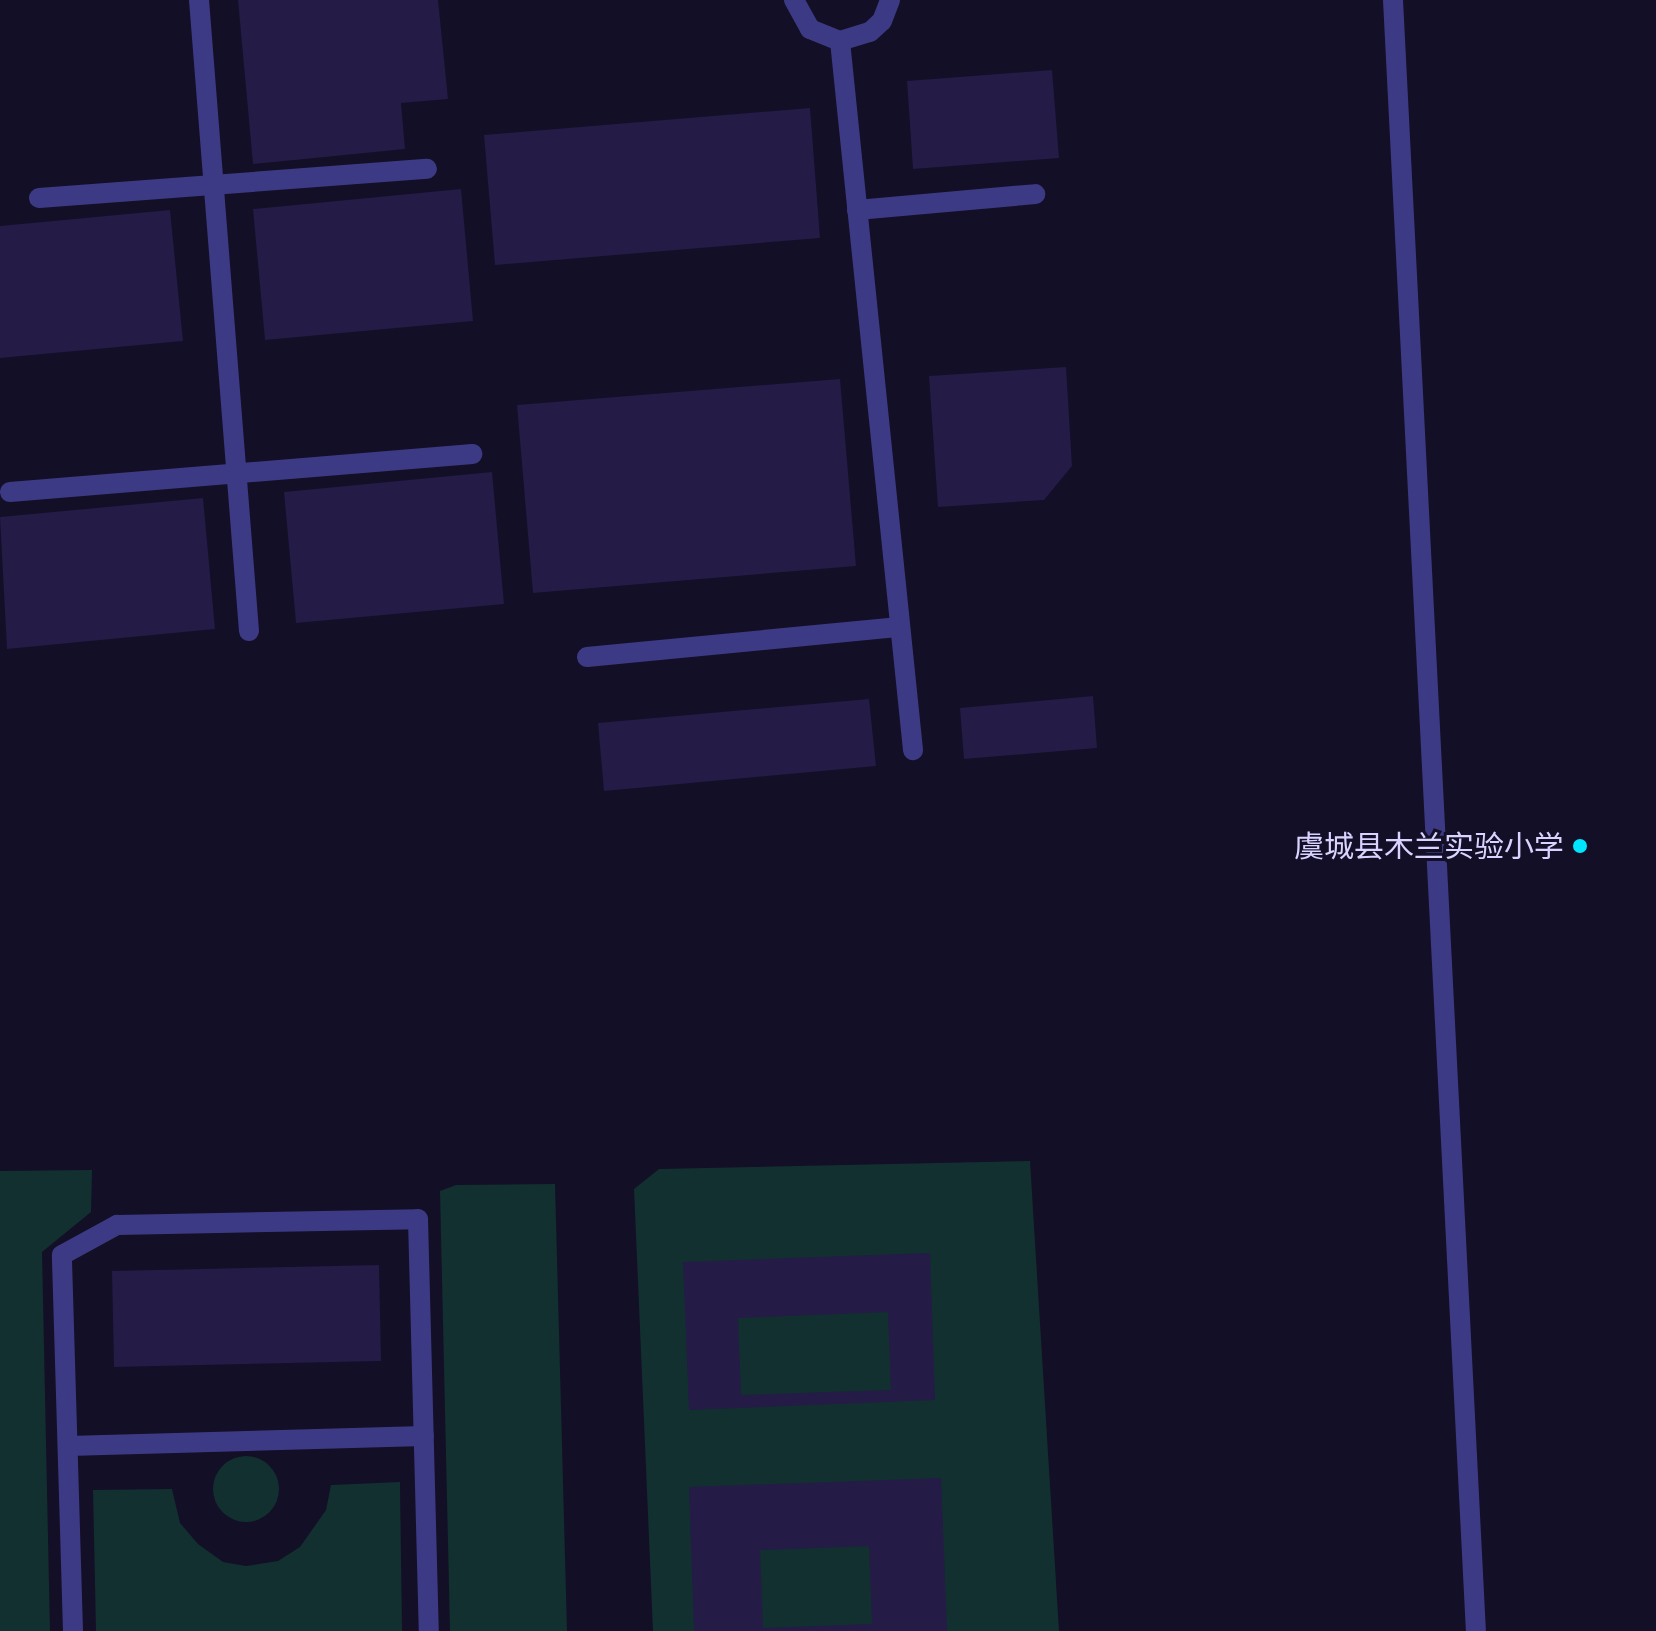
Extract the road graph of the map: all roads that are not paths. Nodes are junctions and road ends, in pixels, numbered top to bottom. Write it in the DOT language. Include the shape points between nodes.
graph roads {
  1 [pos="199,0"];
  2 [pos="794,0"];
  3 [pos="890,0"];
  4 [pos="1393,0"];
  5 [pos="840,41"];
  6 [pos="427,169"];
  7 [pos="214,186"];
  8 [pos="1035,194"];
  9 [pos="39,198"];
  10 [pos="857,210"];
  11 [pos="472,454"];
  12 [pos="237,473"];
  13 [pos="10,492"];
  14 [pos="900,627"];
  15 [pos="249,631"];
  16 [pos="587,657"];
  17 [pos="913,750"];
  18 [pos="424,1436"];
  19 [pos="68,1446"];
  20 [pos="73,1631"];
  21 [pos="429,1631"];
  22 [pos="1476,1631"];
  1 -- 7 [label="street"];
  2 -- 5 [label="street" via="810,29"];
  3 -- 5 [label="street" via="882,21 870,32"];
  4 -- 22 [label="street"];
  5 -- 10 [label="street"];
  6 -- 7 [label="street"];
  7 -- 9 [label="street"];
  7 -- 12 [label="street"];
  8 -- 10 [label="street"];
  10 -- 14 [label="street"];
  11 -- 12 [label="street"];
  12 -- 13 [label="street"];
  12 -- 15 [label="street"];
  14 -- 16 [label="street"];
  14 -- 17 [label="street"];
  18 -- 19 [label="street"];
  18 -- 19 [label="street" via="418,1219 117,1225 62,1255"];
  18 -- 21 [label="street"];
  19 -- 20 [label="street"];
}
